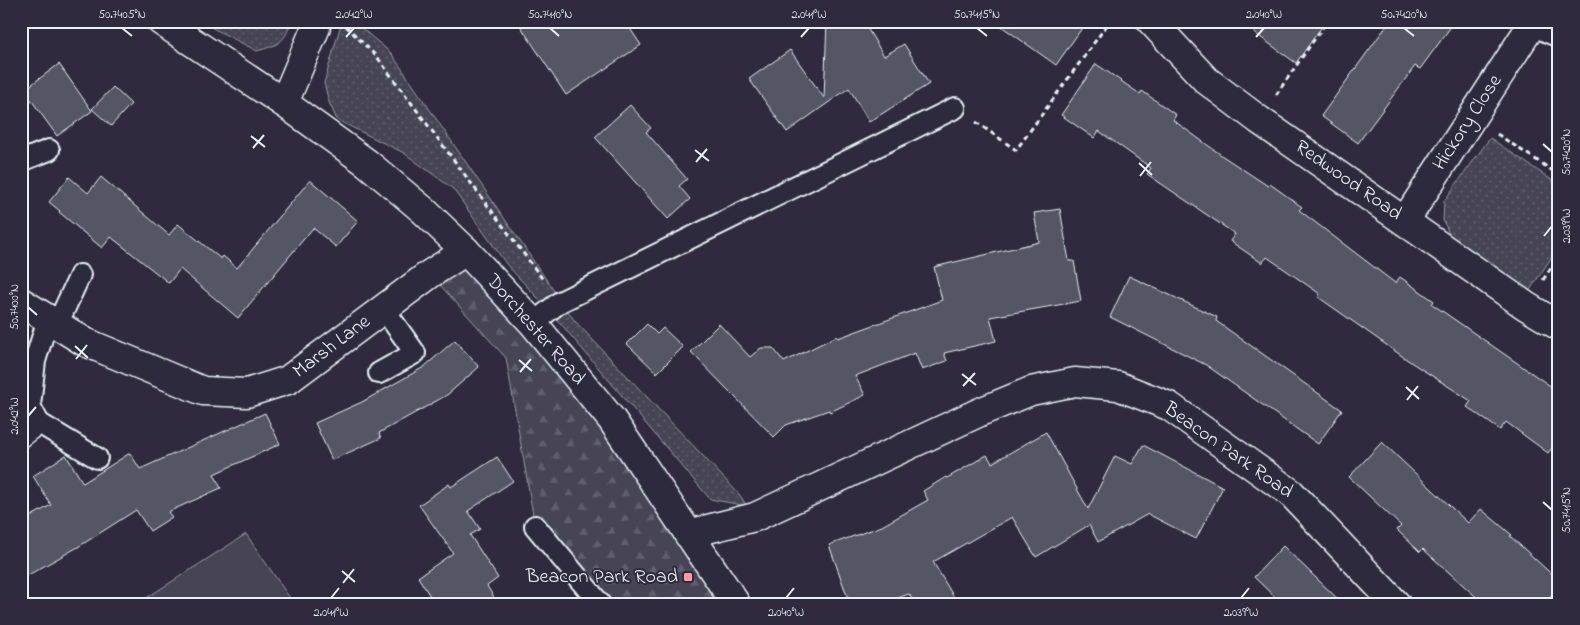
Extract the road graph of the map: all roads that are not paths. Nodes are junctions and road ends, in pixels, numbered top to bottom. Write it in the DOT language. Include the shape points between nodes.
graph roads {
  1 [pos="161,21"];
  2 [pos="314,21"];
  3 [pos="1151,21"];
  4 [pos="1527,24"];
  5 [pos="1559,37"];
  6 [pos="284,103"];
  7 [pos="955,108"];
  8 [pos="49,150"];
  9 [pos="21,161"];
  10 [pos="1405,220"];
  11 [pos="466,250"];
  12 [pos="80,275"];
  13 [pos="21,302"];
  14 [pos="384,309"];
  15 [pos="52,322"];
  16 [pos="533,323"];
  17 [pos="1559,326"];
  18 [pos="379,373"];
  19 [pos="38,423"];
  20 [pos="21,437"];
  21 [pos="97,458"];
  22 [pos="535,526"];
  23 [pos="688,534"];
  24 [pos="600,604"];
  25 [pos="736,604"];
  26 [pos="1396,604"];
  1 -- 6 [label="street, Dorchester Road"];
  2 -- 6 [label="street" via="316,27"];
  3 -- 10 [label="street, Redwood Road" via="1206,80"];
  4 -- 5 [label="lane"];
  4 -- 10 [label="street, Hickory Close"];
  6 -- 11 [label="street, Dorchester Road" via="367,163"];
  7 -- 16 [label="lane" via="560,302"];
  8 -- 9 [label="lane"];
  10 -- 17 [label="street, Redwood Road"];
  11 -- 14 [label="street, Marsh Lane"];
  11 -- 16 [label="street, Dorchester Road"];
  12 -- 15 [label="lane"];
  13 -- 15 [label="street, Marsh Lane"];
  14 -- 15 [label="street, Marsh Lane" via="288,380 247,393 203,391 85,342"];
  14 -- 18 [label="lane" via="415,353"];
  15 -- 19 [label="lane" via="35,361 30,406"];
  16 -- 23 [label="street, Dorchester Road" via="612,420"];
  19 -- 20 [label="lane"];
  19 -- 21 [label="lane"];
  22 -- 24 [label="lane"];
  23 -- 25 [label="street, Dorchester Road"];
  23 -- 26 [label="street, Beacon Park Road" via="755,517 980,412 1031,392 1075,382 1110,385 1169,406 1291,493"];
}
